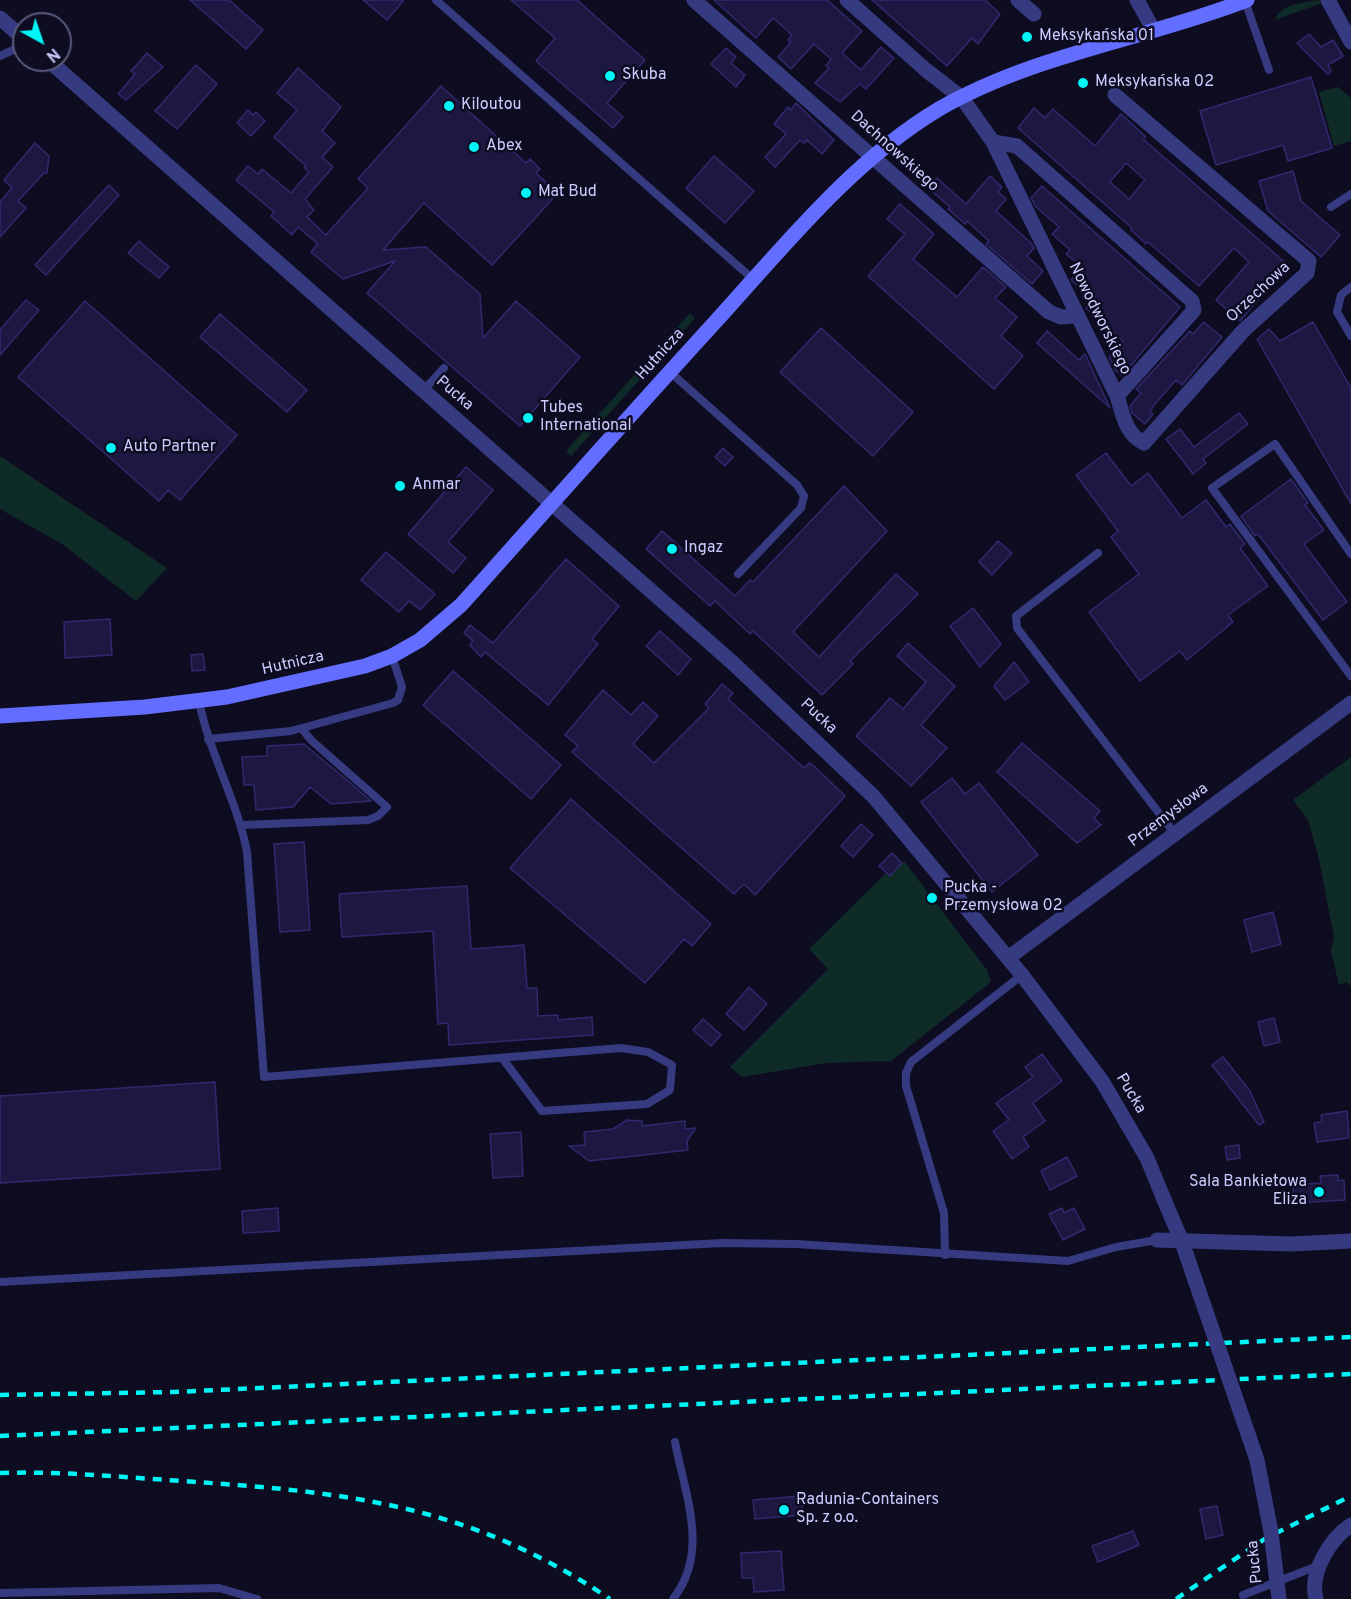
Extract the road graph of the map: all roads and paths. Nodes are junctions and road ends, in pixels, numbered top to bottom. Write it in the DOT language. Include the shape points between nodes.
graph roads {
  1 [pos="436,0"];
  2 [pos="694,0"];
  3 [pos="847,0"];
  4 [pos="1018,0"];
  5 [pos="1137,0"];
  6 [pos="1148,0"];
  7 [pos="1248,0"];
  8 [pos="1328,0"];
  9 [pos="1034,14"];
  10 [pos="0,18"];
  11 [pos="12,28"];
  12 [pos="1153,29"];
  13 [pos="1351,42"];
  14 [pos="1269,70"];
  15 [pos="62,72"];
  16 [pos="1115,95"];
  17 [pos="962,98"];
  18 [pos="993,142"];
  19 [pos="873,157"];
  20 [pos="1351,194"];
  21 [pos="1331,207"];
  22 [pos="754,280"];
  23 [pos="1351,287"];
  24 [pos="1076,316"];
  25 [pos="1351,336"];
  26 [pos="444,368"];
  27 [pos="670,372"];
  28 [pos="423,390"];
  29 [pos="1117,396"];
  30 [pos="552,503"];
  31 [pos="1098,553"];
  32 [pos="1351,554"];
  33 [pos="738,574"];
  34 [pos="392,656"];
  35 [pos="1351,676"];
  36 [pos="199,701"];
  37 [pos="1351,703"];
  38 [pos="0,716"];
  39 [pos="302,729"];
  40 [pos="208,739"];
  41 [pos="242,825"];
  42 [pos="1175,834"];
  43 [pos="1008,958"];
  44 [pos="1022,975"];
  45 [pos="503,1059"];
  46 [pos="1157,1240"];
  47 [pos="1351,1241"];
  48 [pos="945,1256"];
  49 [pos="0,1282"];
  50 [pos="675,1442"];
  51 [pos="1351,1525"];
  52 [pos="1320,1566"];
  53 [pos="0,1593"];
  54 [pos="1243,1595"];
  55 [pos="257,1599"];
  56 [pos="673,1599"];
  57 [pos="1279,1599"];
  58 [pos="1317,1599"];
  1 -- 22 [label="lane"];
  2 -- 19 [label="street, Dachnowskiego"];
  3 -- 17 [label="street, Nowodworskiego"];
  4 -- 9 [label="street"];
  5 -- 12 [label="street"];
  6 -- 12 [label="street"];
  7 -- 12 [label="main road, Hutnicza"];
  7 -- 14 [label="lane"];
  8 -- 13 [label="street"];
  10 -- 11 [label="street"];
  12 -- 17 [label="main road, Hutnicza" via="1008,77"];
  15 -- 28 [label="street, Pucka"];
  16 -- 29 [label="street, Orzechowa" via="1309,261 1307,273 1243,331 1144,443 1127,429"];
  17 -- 18 [label="street, Nowodworskiego"];
  17 -- 19 [label="main road, Hutnicza"];
  18 -- 24 [label="street, Nowodworskiego"];
  18 -- 29 [label="street, Nowodworskiego" via="1017,146 1192,301 1194,310"];
  19 -- 22 [label="main road, Hutnicza"];
  19 -- 24 [label="street, Dachnowskiego" via="1049,312 1061,317"];
  20 -- 21 [label="lane"];
  22 -- 27 [label="main road, Hutnicza"];
  23 -- 25 [label="lane" via="1341,295 1337,312"];
  24 -- 29 [label="street, Nowodworskiego"];
  26 -- 28 [label="lane"];
  27 -- 30 [label="main road, Hutnicza"];
  27 -- 33 [label="lane" via="797,485 804,496 801,508"];
  28 -- 30 [label="street, Pucka"];
  30 -- 34 [label="main road, Hutnicza" via="461,605 420,640"];
  30 -- 43 [label="street, Pucka" via="847,770"];
  31 -- 42 [label="lane" via="1016,616 1017,628"];
  32 -- 35 [label="lane" via="1275,444 1212,488"];
  34 -- 36 [label="main road, Hutnicza" via="365,666"];
  34 -- 39 [label="lane" via="402,687 398,700"];
  36 -- 38 [label="main road, Hutnicza"];
  36 -- 40 [label="lane"];
  37 -- 42 [label="street, Przemysłowa"];
  39 -- 40 [label="lane"];
  39 -- 41 [label="lane" via="387,807 368,820"];
  40 -- 41 [label="lane"];
  41 -- 45 [label="lane" via="248,852 264,1077"];
  42 -- 43 [label="street, Przemysłowa"];
  43 -- 44 [label="street, Pucka"];
  44 -- 48 [label="lane" via="911,1062 906,1073 906,1086 944,1213"];
  44 -- 57 [label="street, Pucka, bridge" via="1102,1082 1147,1158 1182,1242 1257,1460"];
  45 -- 45 [label="lane" via="621,1048 648,1052 672,1065 670,1090 648,1104 542,1111"];
  46 -- 47 [label="street" via="1291,1244"];
  46 -- 48 [label="lane" via="1116,1247 1068,1262"];
  48 -- 49 [label="lane" via="796,1244 722,1244"];
  50 -- 56 [label="lane" via="695,1542 688,1574"];
  51 -- 52 [label="street" via="1340,1533"];
  52 -- 54 [label="lane"];
  52 -- 58 [label="street" via="1314,1581"];
  53 -- 55 [label="lane" via="219,1588"];
}
